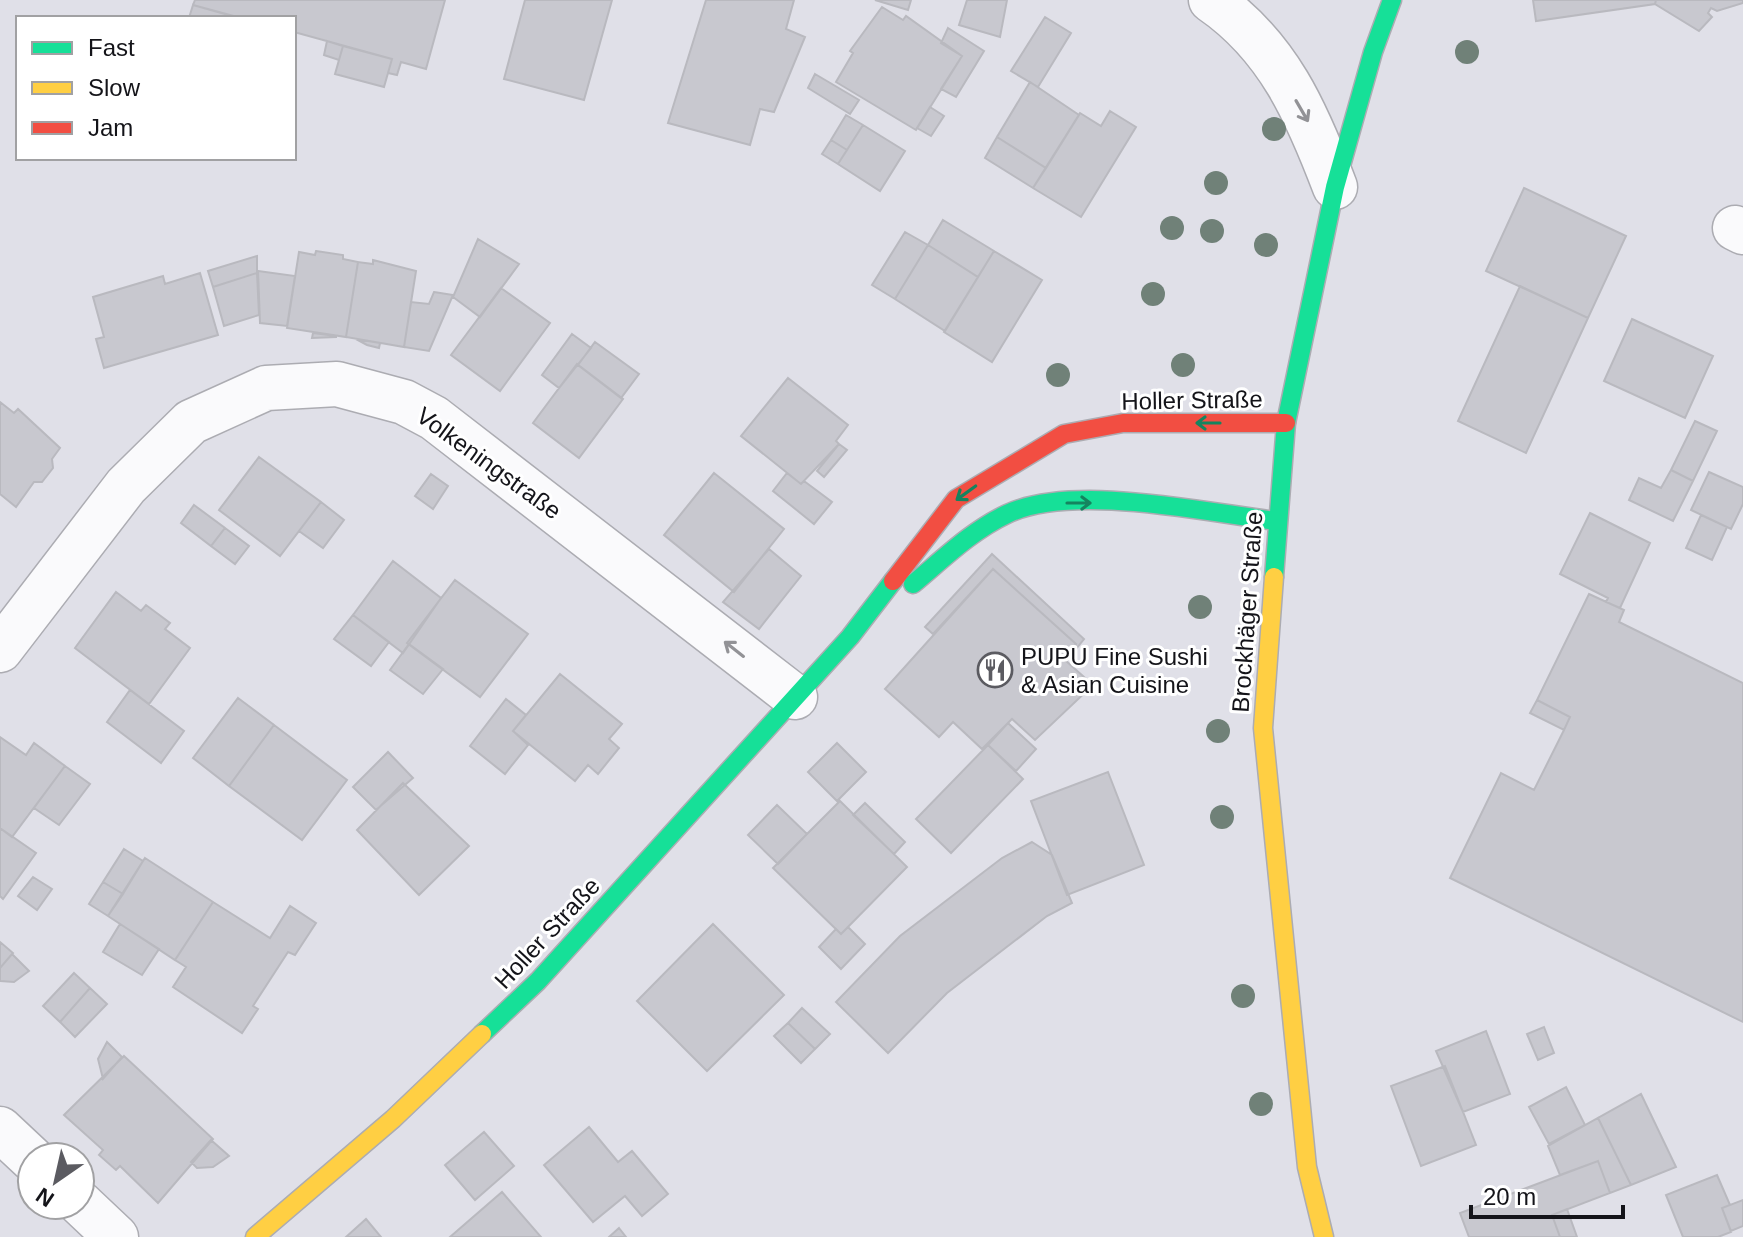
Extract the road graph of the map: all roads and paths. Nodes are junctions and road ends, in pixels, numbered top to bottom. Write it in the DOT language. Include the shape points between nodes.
graph roads {
  1 [pos="1211,0"];
  2 [pos="1392,0"];
  3 [pos="1335,187"];
  4 [pos="1286,423"];
  5 [pos="1276,521"];
  6 [pos="850,637"];
  7 [pos="0,650"];
  8 [pos="795,697"];
  9 [pos="0,1129"];
  10 [pos="16,1144"];
  11 [pos="96,1218"];
  12 [pos="116,1237"];
  13 [pos="255,1237"];
  14 [pos="1324,1237"];
  1 -- 3 [label="street, one-way" via="1263,43 1312,127"];
  2 -- 3 [label="street, Brockhäger Straße"];
  3 -- 4 [label="street, Brockhäger Straße"];
  4 -- 5 [label="street, Brockhäger Straße"];
  4 -- 6 [label="street, Holler Straße, one-way" via="1123,423 1064,434 956,499"];
  6 -- 5 [label="street, Holler Straße, one-way" via="976,532 1025,507 1077,501"];
  5 -- 14 [label="street, Brockhäger Straße" via="1263,728 1307,1167"];
  6 -- 8 [label="street, Holler Straße"];
  8 -- 7 [label="street, Volkeningstraße, one-way" via="434,418 404,402 337,384 266,388 191,422 126,486"];
  8 -- 13 [label="street, Holler Straße" via="538,981 393,1119"];
  9 -- 10 [label="street"];
  11 -- 12 [label="street"];
}
